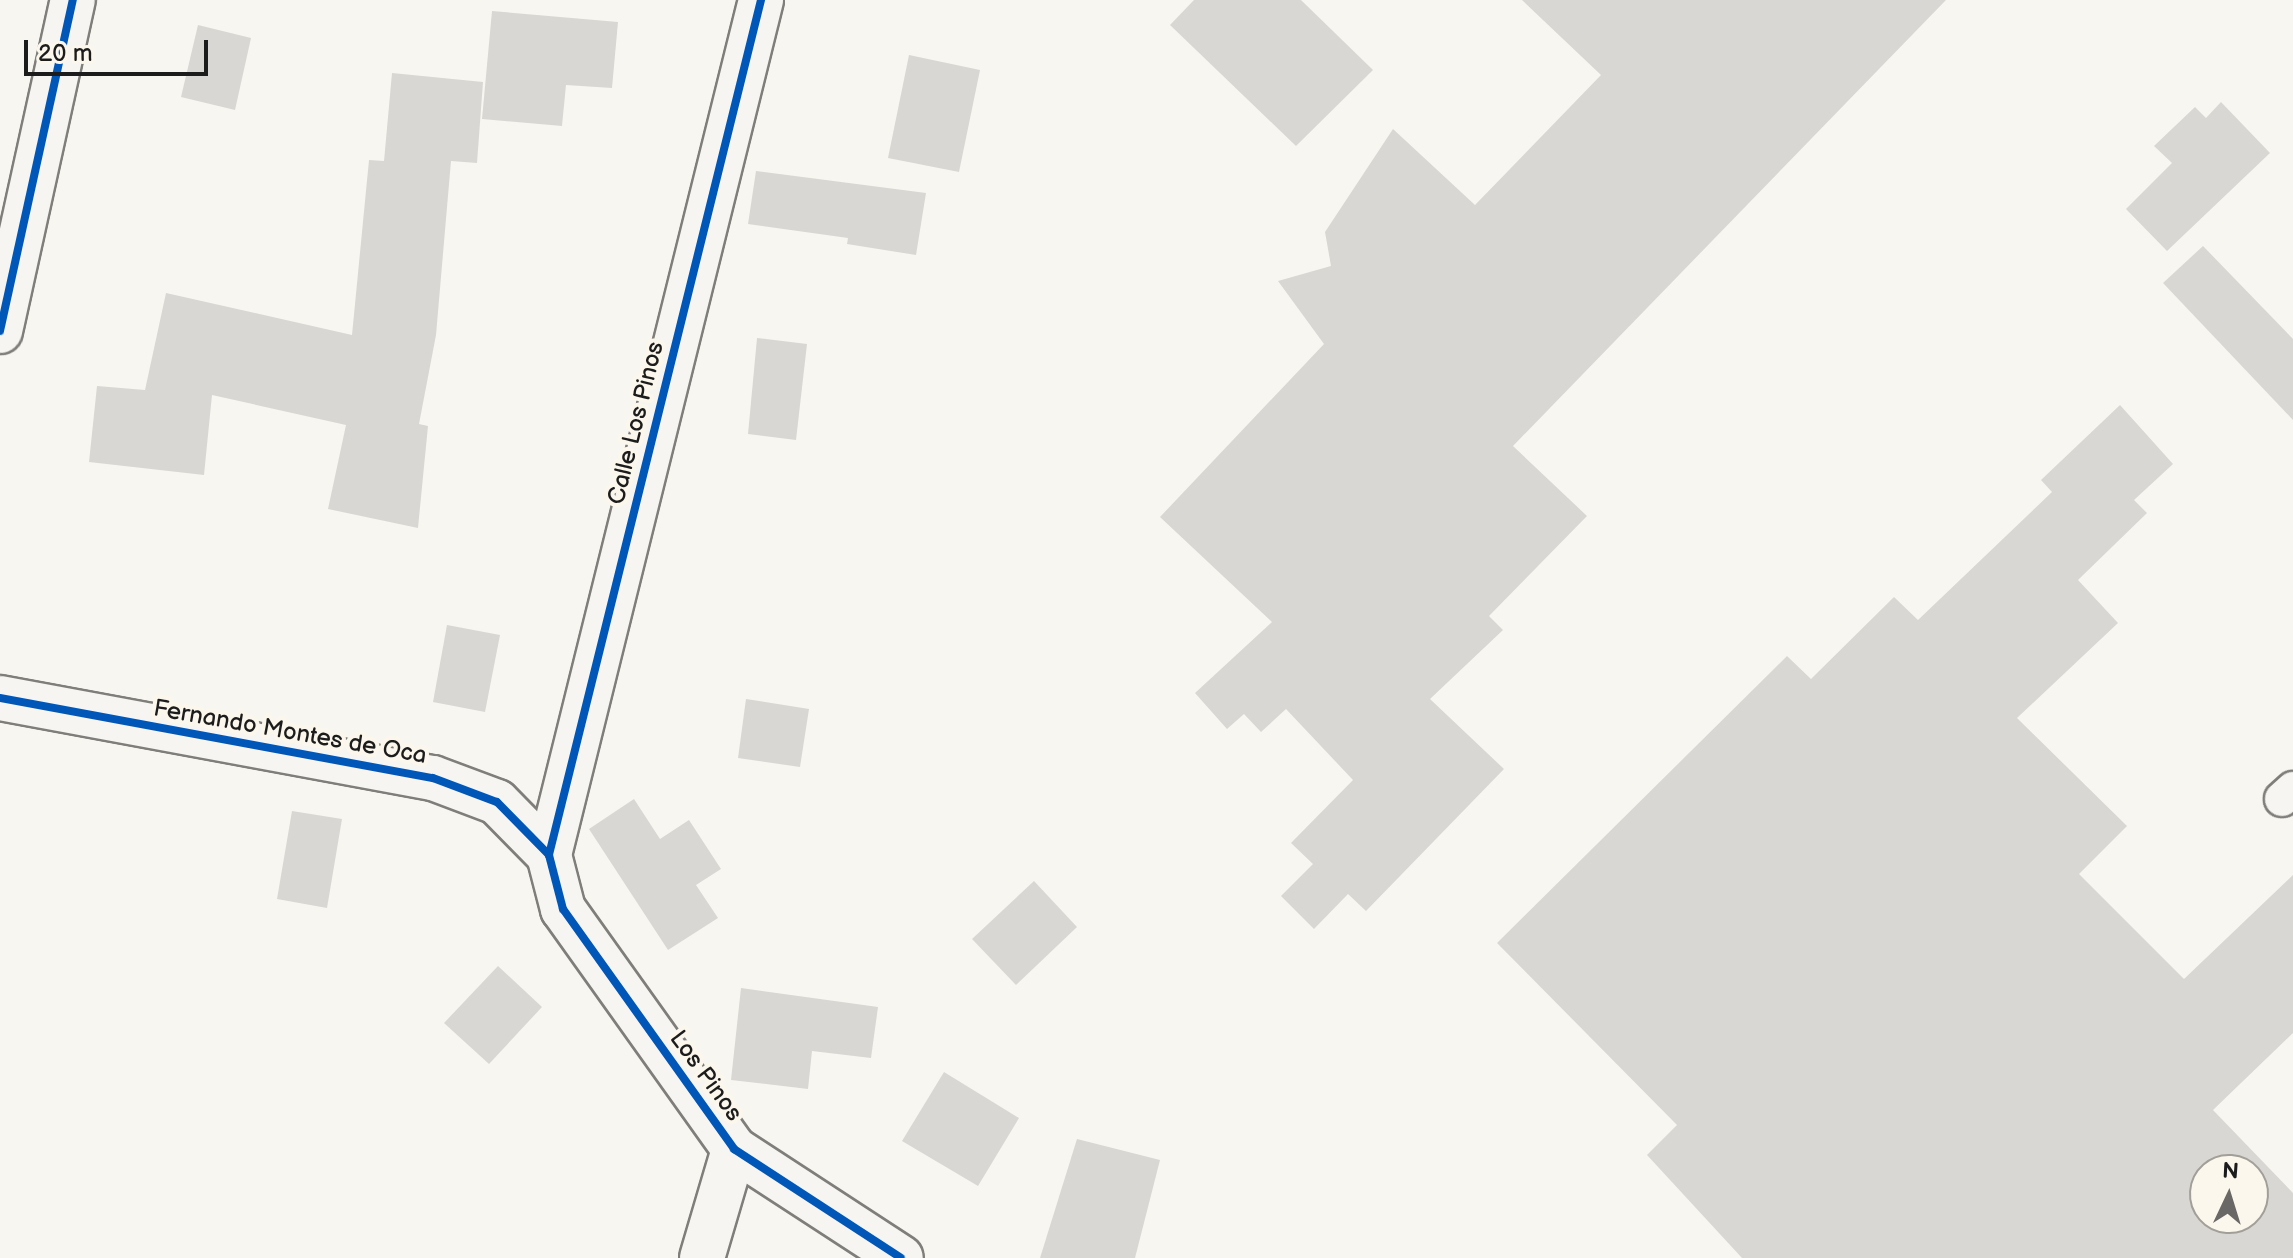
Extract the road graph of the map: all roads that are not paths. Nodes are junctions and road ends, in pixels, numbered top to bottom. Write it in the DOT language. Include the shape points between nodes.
graph roads {
  1 [pos="73,0"];
  2 [pos="761,0"];
  3 [pos="0,331"];
  4 [pos="0,698"];
  5 [pos="549,855"];
  6 [pos="734,1149"];
  7 [pos="702,1258"];
  8 [pos="901,1258"];
  1 -- 3 [label="street"];
  2 -- 5 [label="street, Calle Los Pinos"];
  4 -- 5 [label="street, Fernando Montes de Oca" via="433,778 497,802"];
  5 -- 6 [label="street, Los Pinos" via="563,909"];
  6 -- 7 [label="street"];
  6 -- 8 [label="street, Los Pinos"];
}
